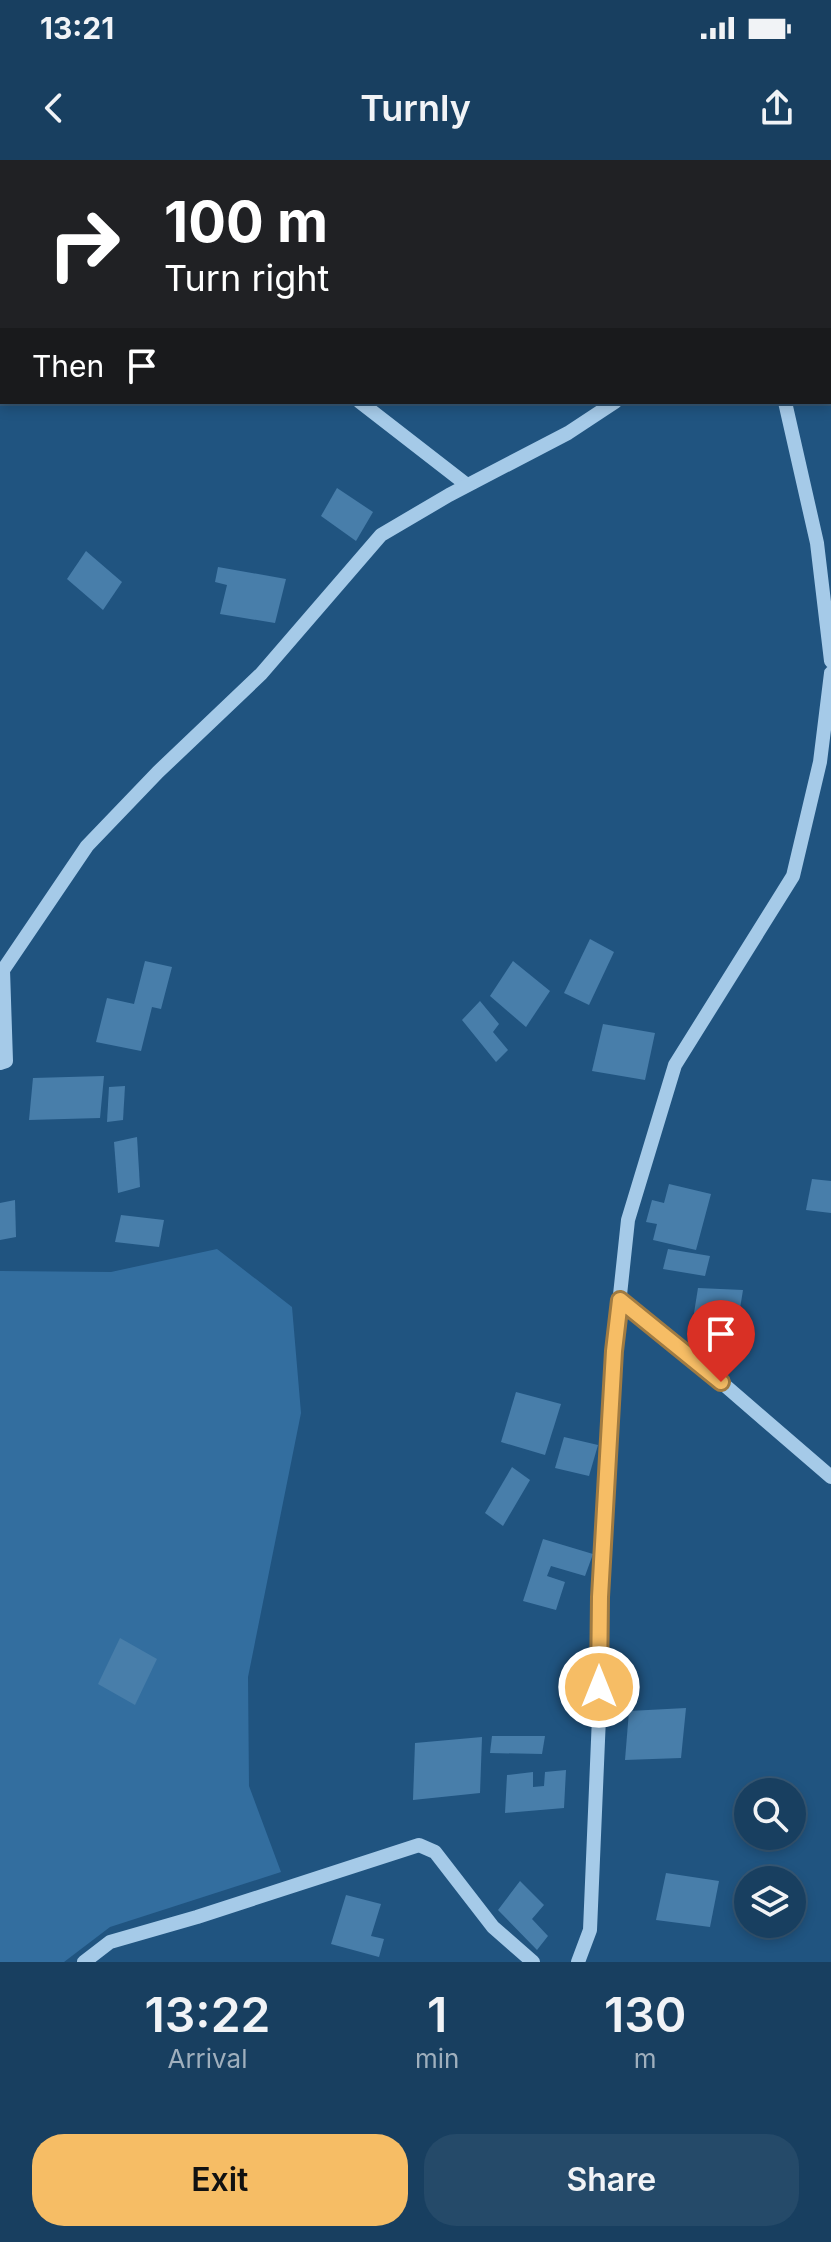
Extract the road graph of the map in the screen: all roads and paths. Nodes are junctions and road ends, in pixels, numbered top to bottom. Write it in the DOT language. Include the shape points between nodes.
graph roads {
  1 [pos="363,404"];
  2 [pos="612,404"];
  3 [pos="785,404"];
  4 [pos="467,485"];
  5 [pos="831,661"];
  6 [pos="831,673"];
  7 [pos="0,1063"];
  8 [pos="620,1300"];
  9 [pos="831,1477"];
  10 [pos="84,1962"];
  11 [pos="533,1962"];
  12 [pos="578,1962"];
  1 -- 4 [label="street"];
  2 -- 4 [label="street"];
  3 -- 5 [label="street" via="817,543"];
  4 -- 7 [label="street" via="381,535 261,674 87,846 3,970 6,1061"];
  6 -- 8 [label="street" via="820,762 793,876 675,1065 628,1220"];
  8 -- 9 [label="street"];
  8 -- 12 [label="street" via="600,1597 590,1930"];
  10 -- 11 [label="street" via="110,1942 419,1845 435,1852 493,1927"];
}
